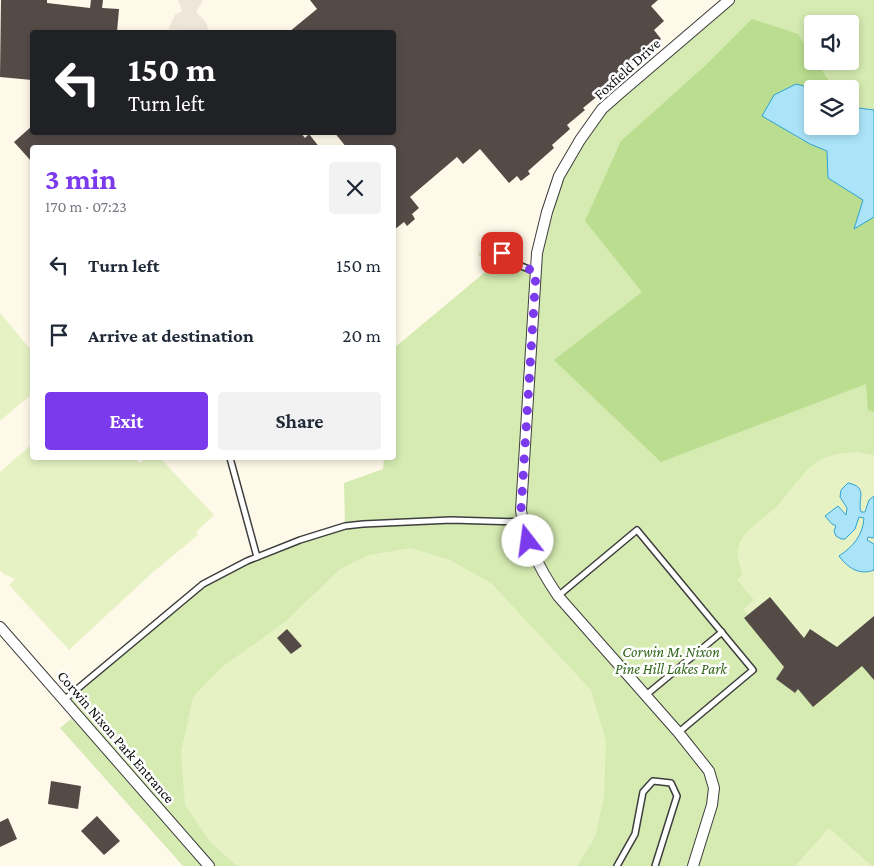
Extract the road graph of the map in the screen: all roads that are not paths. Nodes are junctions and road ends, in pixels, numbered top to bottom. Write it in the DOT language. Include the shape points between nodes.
graph roads {
  1 [pos="729,0"];
  2 [pos="491,244"];
  3 [pos="536,272"];
  4 [pos="231,460"];
  5 [pos="522,522"];
  6 [pos="257,558"];
  7 [pos="558,596"];
  8 [pos="0,627"];
  9 [pos="722,632"];
  10 [pos="646,695"];
  11 [pos="64,700"];
  12 [pos="678,732"];
  13 [pos="209,866"];
  14 [pos="617,866"];
  15 [pos="655,866"];
  16 [pos="693,866"];
  1 -- 3 [label="street, Foxfield Drive" via="602,109 559,176 543,228"];
  2 -- 3 [label="lane" via="514,263"];
  3 -- 5 [label="street, Foxfield Drive"];
  4 -- 6 [label="lane"];
  5 -- 6 [label="lane" via="451,520 345,526"];
  5 -- 7 [label="street, Foxfield Drive" via="528,541"];
  6 -- 11 [label="lane" via="203,584"];
  7 -- 9 [label="lane" via="637,530"];
  7 -- 10 [label="street"];
  8 -- 11 [label="street, Corwin Nixon Park Entrance"];
  9 -- 10 [label="lane"];
  9 -- 12 [label="lane" via="753,670"];
  10 -- 12 [label="street"];
  11 -- 13 [label="street, Corwin Nixon Park Entrance"];
  12 -- 16 [label="street" via="705,764 714,788 708,823"];
  14 -- 15 [label="lane" via="635,834 643,792 653,781 671,783 677,796"];
}
